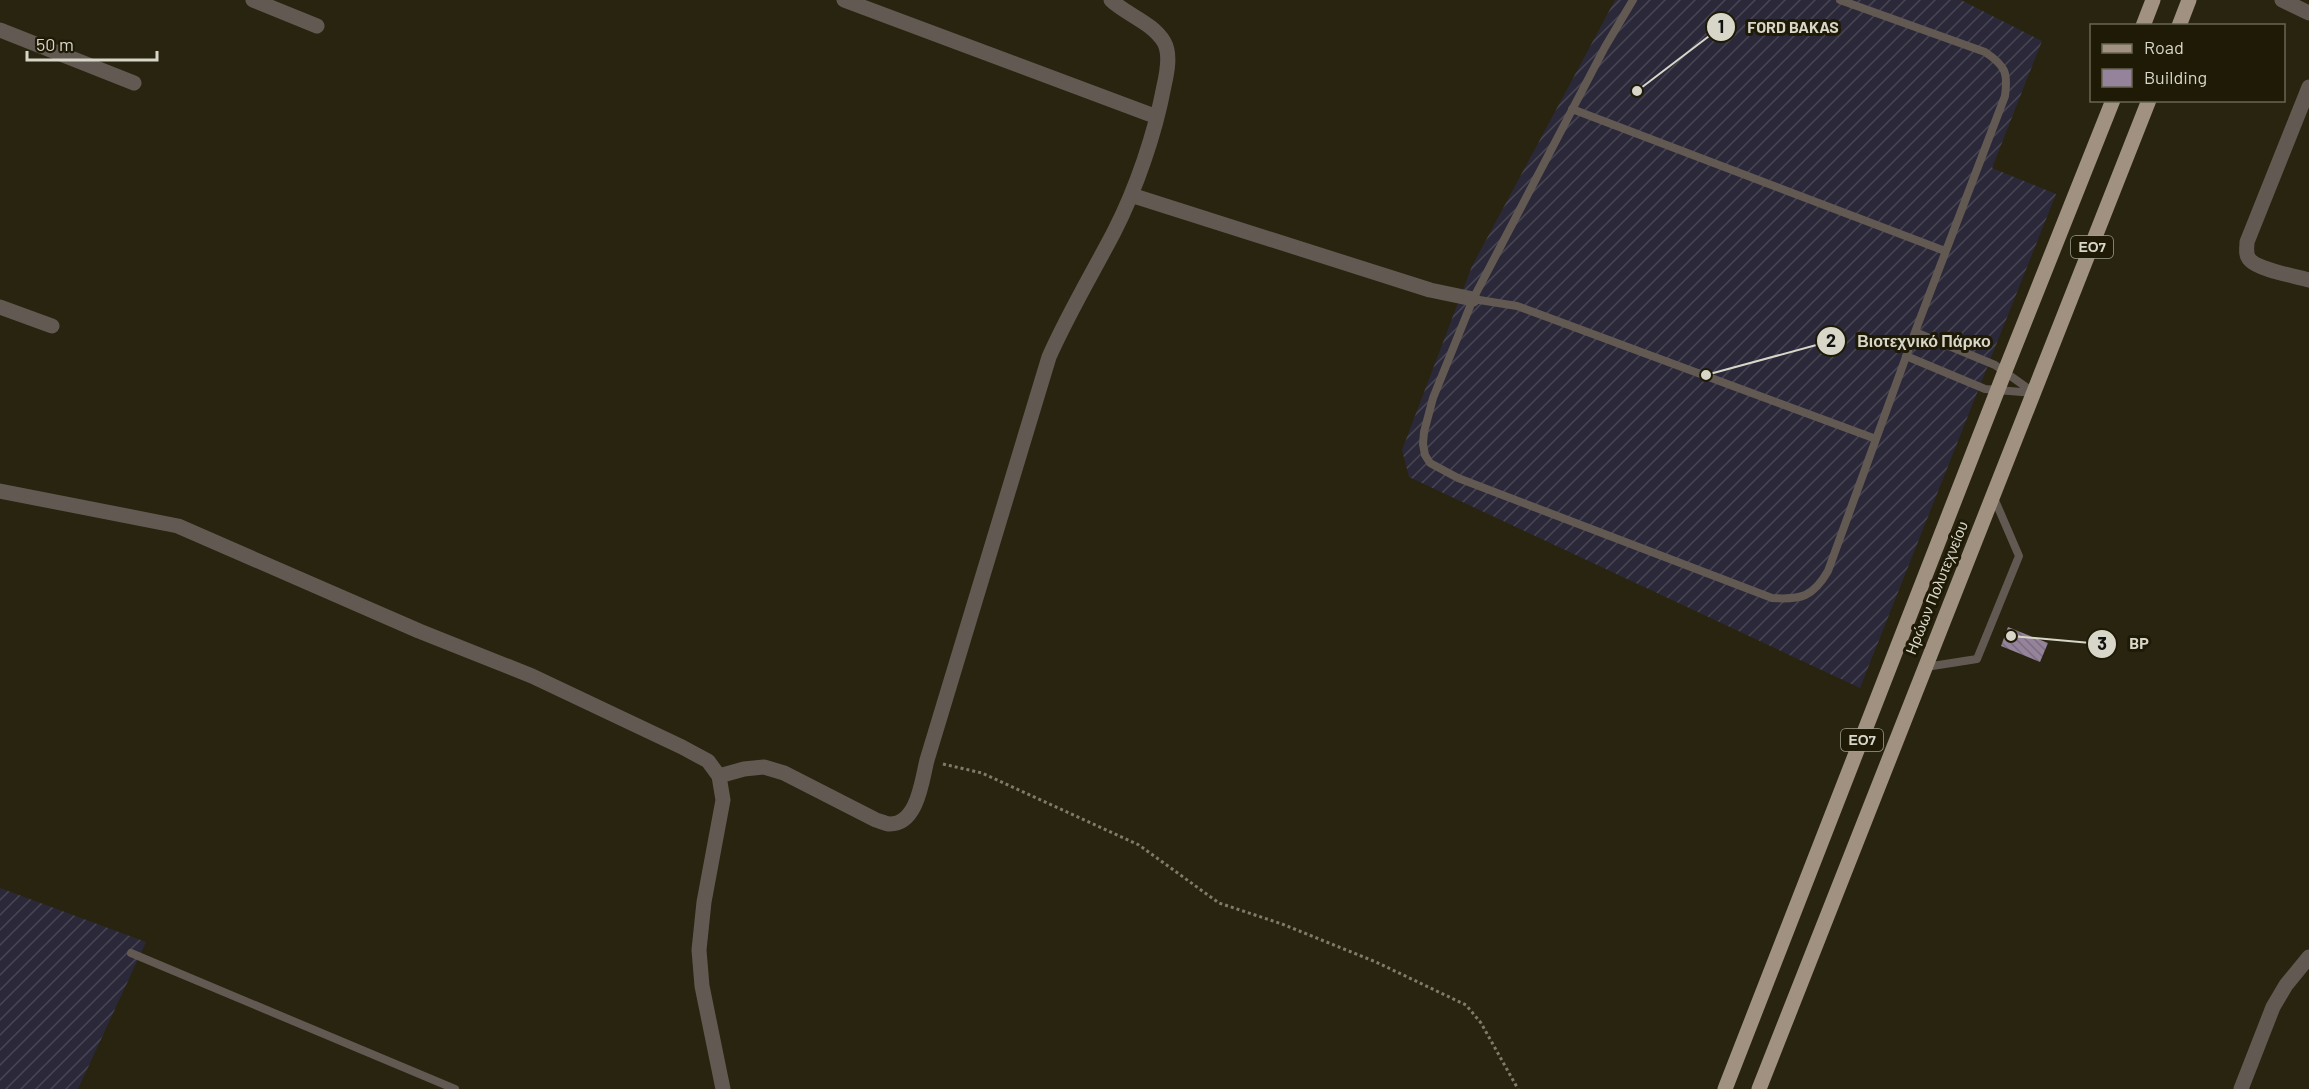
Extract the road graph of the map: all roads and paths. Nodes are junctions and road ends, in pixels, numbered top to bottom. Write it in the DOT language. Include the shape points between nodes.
graph roads {
  1 [pos="253,0"];
  2 [pos="844,0"];
  3 [pos="1111,0"];
  4 [pos="1633,0"];
  5 [pos="1840,0"];
  6 [pos="2153,0"];
  7 [pos="2189,0"];
  8 [pos="2282,0"];
  9 [pos="2309,13"];
  10 [pos="2144,24"];
  11 [pos="2180,24"];
  12 [pos="317,26"];
  13 [pos="0,30"];
  14 [pos="134,83"];
  15 [pos="2309,87"];
  16 [pos="2112,102"];
  17 [pos="2149,102"];
  18 [pos="1572,109"];
  19 [pos="1157,117"];
  20 [pos="1131,195"];
  21 [pos="1945,251"];
  22 [pos="2309,280"];
  23 [pos="1473,299"];
  24 [pos="0,307"];
  25 [pos="52,326"];
  26 [pos="1915,332"];
  27 [pos="1906,356"];
  28 [pos="2005,371"];
  29 [pos="1998,392"];
  30 [pos="2034,393"];
  31 [pos="1876,439"];
  32 [pos="0,491"];
  33 [pos="1993,496"];
  34 [pos="1926,667"];
  35 [pos="927,760"];
  36 [pos="719,776"];
  37 [pos="131,953"];
  38 [pos="2309,957"];
  39 [pos="455,1089"];
  40 [pos="723,1089"];
  41 [pos="1518,1089"];
  42 [pos="1725,1089"];
  43 [pos="1759,1089"];
  44 [pos="2241,1089"];
  1 -- 12 [label="street"];
  2 -- 19 [label="street"];
  3 -- 19 [label="street" via="1152,28 1166,44 1168,67"];
  4 -- 18 [label="lane"];
  5 -- 21 [label="lane" via="1985,52 2000,62 2007,77 2005,96"];
  6 -- 10 [label="main road"];
  7 -- 11 [label="main road"];
  8 -- 9 [label="street"];
  13 -- 14 [label="street"];
  15 -- 22 [label="street" via="2246,253 2250,261 2261,266"];
  16 -- 28 [label="main road, Ηρώων Πολυτεχνείου / ΕΟ7"];
  17 -- 30 [label="main road, Ηρώων Πολυτεχνείου / ΕΟ7"];
  18 -- 21 [label="lane"];
  18 -- 23 [label="lane"];
  19 -- 20 [label="street"];
  20 -- 23 [label="street" via="1430,290"];
  20 -- 35 [label="street" via="1049,357"];
  21 -- 26 [label="lane"];
  23 -- 31 [label="lane" via="1517,306"];
  23 -- 31 [label="lane" via="1427,416 1423,444 1430,463 1458,478 1772,598 1807,595 1819,586"];
  24 -- 25 [label="street"];
  26 -- 27 [label="lane"];
  26 -- 28 [label="lane"];
  27 -- 29 [label="lane"];
  27 -- 31 [label="lane"];
  28 -- 29 [label="main road, Ηρώων Πολυτεχνείου / ΕΟ7"];
  28 -- 30 [label="lane"];
  29 -- 30 [label="lane"];
  29 -- 42 [label="main road, Ηρώων Πολυτεχνείου / ΕΟ7"];
  30 -- 33 [label="main road, Ηρώων Πολυτεχνείου / ΕΟ7"];
  32 -- 36 [label="street" via="178,526 532,676 699,756"];
  33 -- 34 [label="main road, Ηρώων Πολυτεχνείου / ΕΟ7"];
  33 -- 34 [label="lane" via="2019,556 1977,659"];
  34 -- 43 [label="main road, Ηρώων Πολυτεχνείου / ΕΟ7"];
  35 -- 36 [label="street" via="915,803 906,819 892,824 764,767"];
  35 -- 41 [label="path" via="982,773 1139,845 1220,903 1376,962 1466,1005 1481,1023"];
  36 -- 40 [label="street" via="722,810 699,950 702,986"];
  37 -- 39 [label="lane"];
  38 -- 44 [label="street" via="2273,1007"];
}
